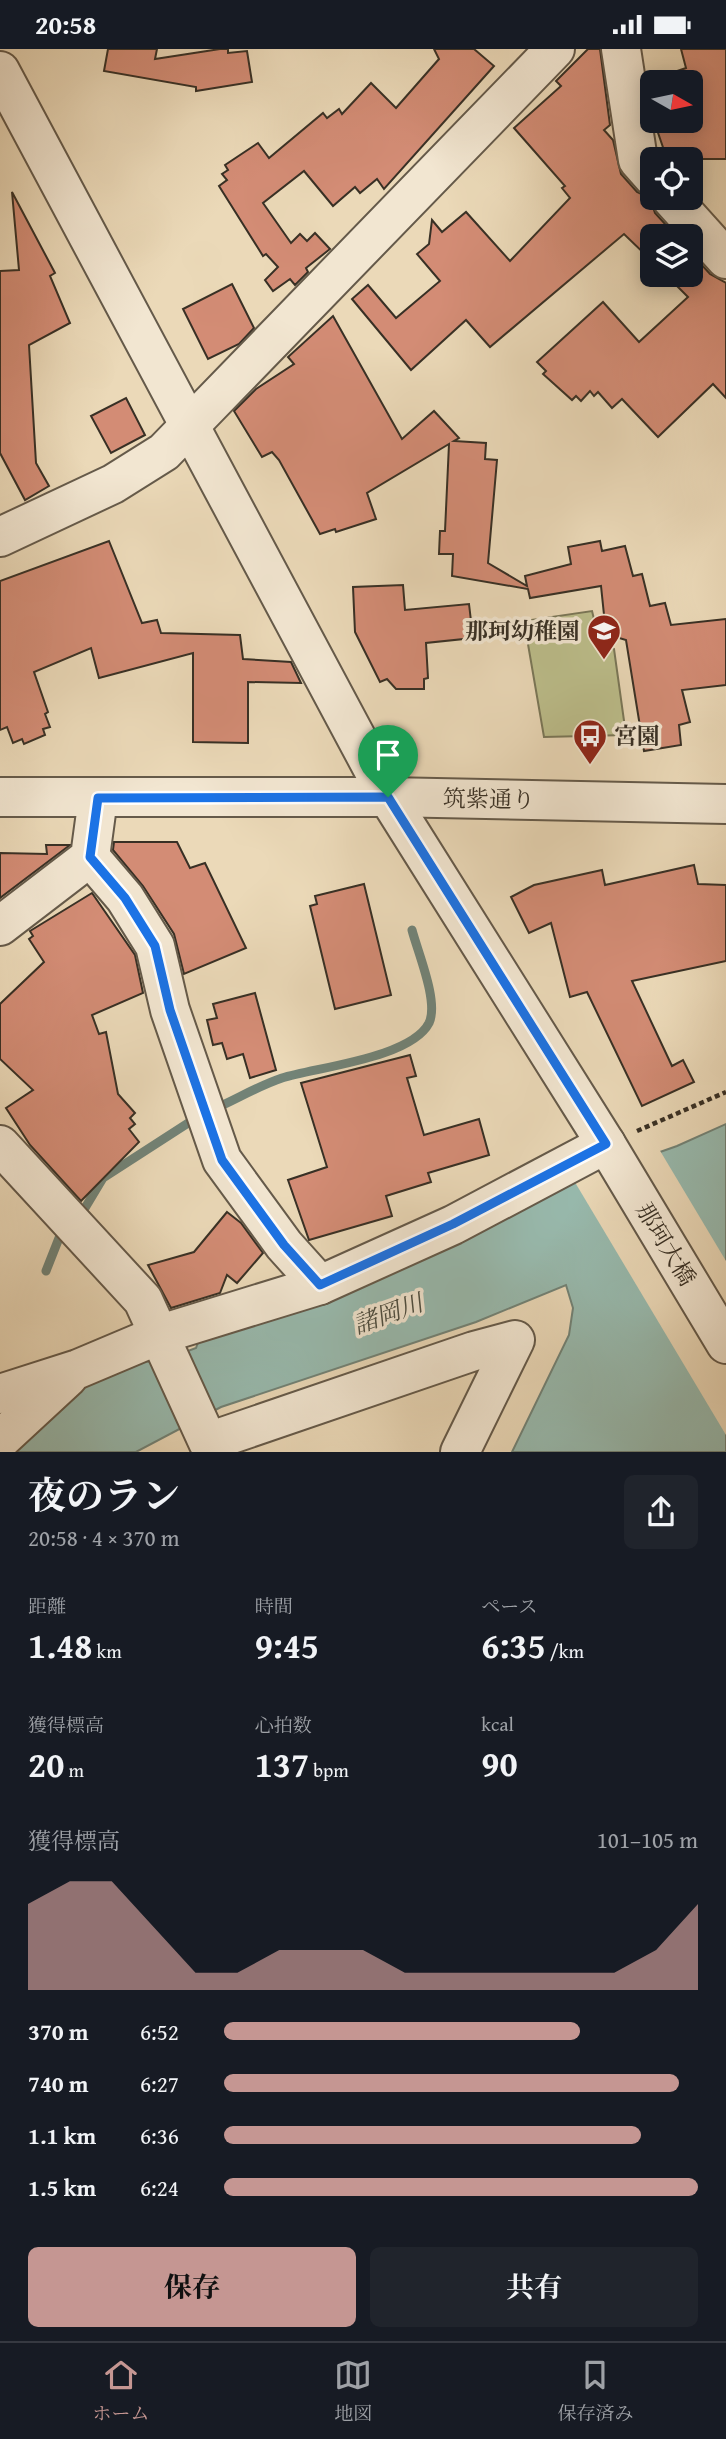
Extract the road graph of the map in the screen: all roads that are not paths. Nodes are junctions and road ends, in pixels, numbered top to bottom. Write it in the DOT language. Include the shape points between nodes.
graph roads {
  1 [pos="555,49"];
  2 [pos="621,49"];
  3 [pos="0,71"];
  4 [pos="640,162"];
  5 [pos="682,210"];
  6 [pos="726,259"];
  7 [pos="188,427"];
  8 [pos="0,537"];
  9 [pos="0,797"];
  10 [pos="388,797"];
  11 [pos="98,798"];
  12 [pos="726,804"];
  13 [pos="90,857"];
  14 [pos="0,926"];
  15 [pos="606,1144"];
  16 [pos="0,1145"];
  17 [pos="320,1285"];
  18 [pos="164,1340"];
  19 [pos="726,1344"];
  20 [pos="78,1369"];
  21 [pos="0,1394"];
  22 [pos="0,1440"];
  23 [pos="199,1441"];
  24 [pos="460,1452"];
  1 -- 7 [label="street"];
  2 -- 4 [label="street"];
  3 -- 7 [label="street, 那珂大橋"];
  5 -- 6 [label="street"];
  7 -- 8 [label="street" via="164,452 113,484"];
  7 -- 10 [label="street, 那珂大橋"];
  9 -- 11 [label="street, 筑紫通り"];
  10 -- 11 [label="street, 筑紫通り"];
  10 -- 12 [label="street, 筑紫通り"];
  10 -- 15 [label="street, 那珂大橋"];
  11 -- 13 [label="street"];
  13 -- 14 [label="street"];
  13 -- 17 [label="street" via="125,898 155,946 170,1010 222,1160 284,1245"];
  15 -- 17 [label="street" via="453,1224"];
  15 -- 19 [label="street, 那珂大橋"];
  16 -- 18 [label="street" via="143,1300"];
  17 -- 18 [label="street"];
  18 -- 20 [label="street"];
  18 -- 23 [label="street"];
  20 -- 21 [label="street"];
  20 -- 22 [label="street"];
  23 -- 24 [label="street" via="515,1340"];
}
